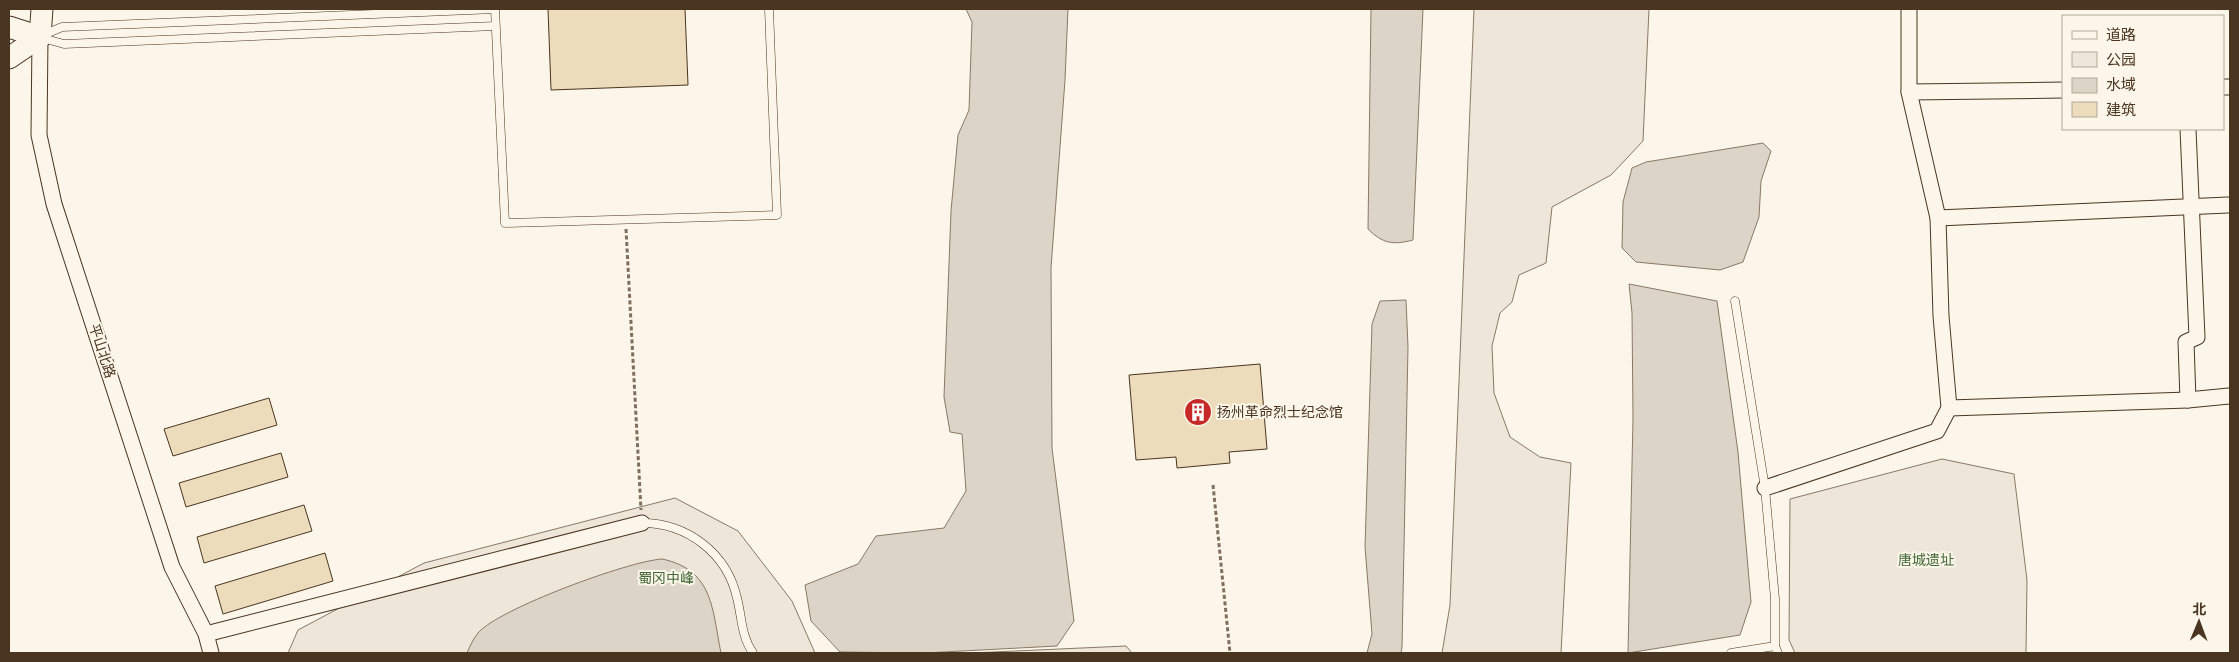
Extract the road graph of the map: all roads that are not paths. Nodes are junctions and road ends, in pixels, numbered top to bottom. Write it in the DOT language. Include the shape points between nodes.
graph roads {
  1 [pos="42,9"];
  2 [pos="495,9"];
  3 [pos="769,9"];
  4 [pos="1909,9"];
  5 [pos="494,26"];
  6 [pos="9,27"];
  7 [pos="40,37"];
  8 [pos="9,58"];
  9 [pos="2062,90"];
  10 [pos="1909,92"];
  11 [pos="2188,130"];
  12 [pos="2228,205"];
  13 [pos="2190,207"];
  14 [pos="1938,218"];
  15 [pos="1735,301"];
  16 [pos="2228,396"];
  17 [pos="2188,400"];
  18 [pos="1949,408"];
  19 [pos="1765,488"];
  20 [pos="642,523"];
  21 [pos="206,634"];
  22 [pos="1777,650"];
  23 [pos="211,653"];
  24 [pos="753,653"];
  25 [pos="1731,653"];
  1 -- 7 [label="street"];
  2 -- 5 [label="lane"];
  2 -- 7 [label="lane" via="62,27"];
  3 -- 5 [label="lane" via="777,215 505,224"];
  4 -- 10 [label="street"];
  5 -- 7 [label="lane" via="64,44"];
  6 -- 7 [label="street"];
  7 -- 8 [label="street"];
  7 -- 21 [label="street, 平山北路" via="39,135 54,204 172,567"];
  9 -- 10 [label="street"];
  10 -- 14 [label="street"];
  11 -- 13 [label="street"];
  12 -- 13 [label="street"];
  13 -- 14 [label="street"];
  13 -- 17 [label="street" via="2197,338 2186,342"];
  14 -- 18 [label="street" via="1941,316"];
  15 -- 19 [label="lane"];
  16 -- 17 [label="street"];
  17 -- 18 [label="street"];
  18 -- 19 [label="street" via="1937,431"];
  19 -- 22 [label="lane"];
  20 -- 21 [label="street"];
  20 -- 24 [label="lane" via="680,530 710,550 724,565 735,588 741,625"];
  21 -- 23 [label="street, 平山北路"];
  22 -- 25 [label="lane"];
}
